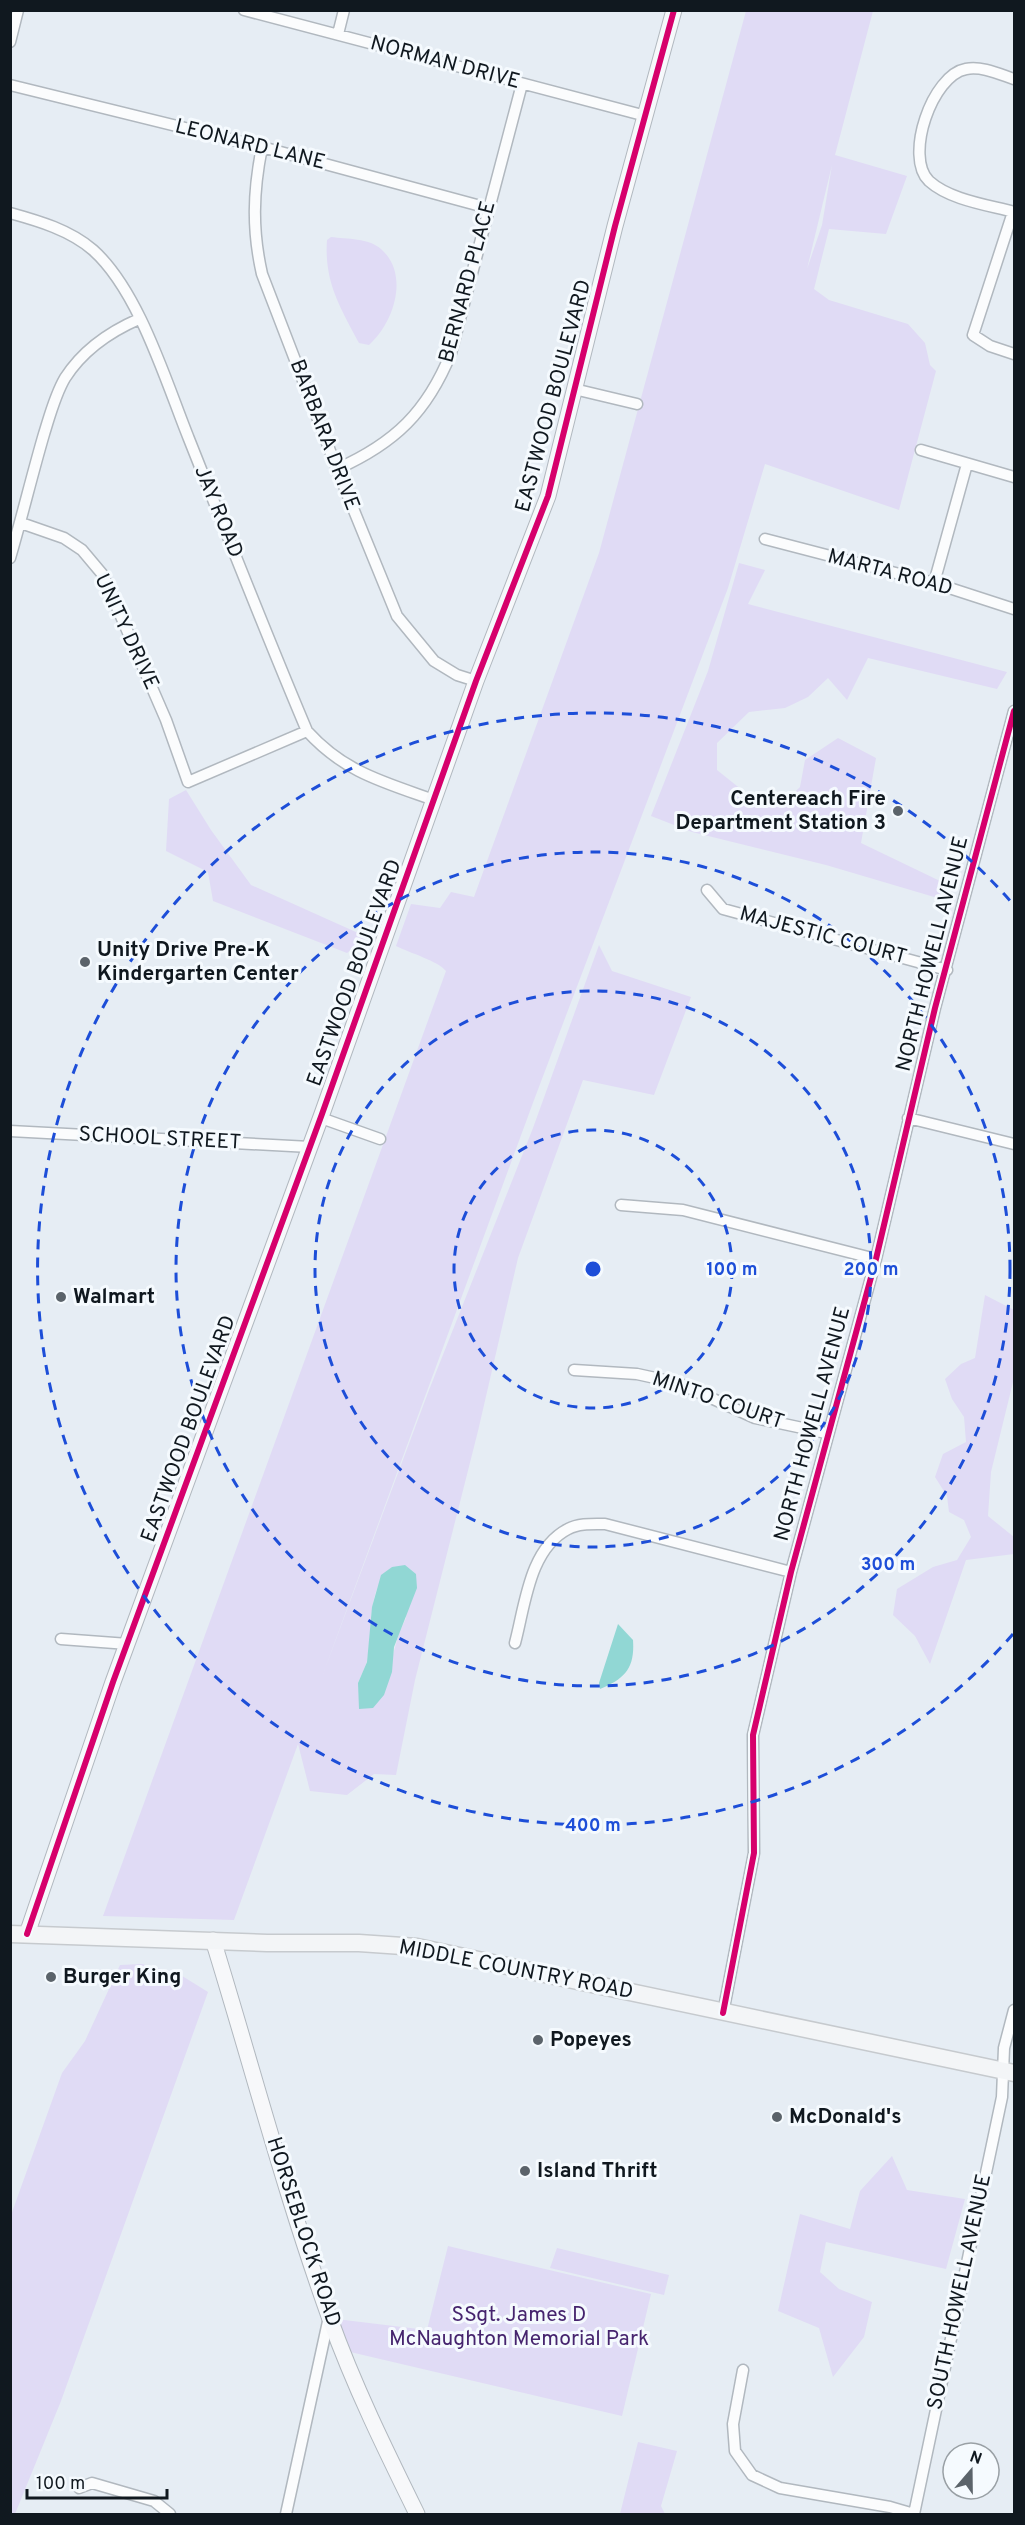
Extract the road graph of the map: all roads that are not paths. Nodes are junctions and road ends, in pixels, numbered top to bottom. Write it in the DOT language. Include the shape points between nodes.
graph roads {
  1 [pos="18,10"];
  2 [pos="244,10"];
  3 [pos="344,10"];
  4 [pos="674,10"];
  5 [pos="338,34"];
  6 [pos="10,42"];
  7 [pos="1014,79"];
  8 [pos="10,84"];
  9 [pos="522,84"];
  10 [pos="646,116"];
  11 [pos="262,147"];
  12 [pos="488,208"];
  13 [pos="1014,212"];
  14 [pos="10,213"];
  15 [pos="139,319"];
  16 [pos="1014,354"];
  17 [pos="574,389"];
  18 [pos="637,404"];
  19 [pos="921,450"];
  20 [pos="968,464"];
  21 [pos="337,469"];
  22 [pos="1014,477"];
  23 [pos="21,523"];
  24 [pos="765,539"];
  25 [pos="10,558"];
  26 [pos="934,584"];
  27 [pos="1014,609"];
  28 [pos="476,681"];
  29 [pos="1014,711"];
  30 [pos="307,731"];
  31 [pos="434,800"];
  32 [pos="707,890"];
  33 [pos="947,970"];
  34 [pos="321,1118"];
  35 [pos="908,1118"];
  36 [pos="10,1131"];
  37 [pos="380,1139"];
  38 [pos="1014,1144"];
  39 [pos="309,1147"];
  40 [pos="621,1205"];
  41 [pos="876,1259"];
  42 [pos="574,1371"];
  43 [pos="826,1433"];
  44 [pos="790,1572"];
  45 [pos="61,1639"];
  46 [pos="515,1643"];
  47 [pos="128,1644"];
  48 [pos="19,1934"];
  49 [pos="213,1940"];
  50 [pos="1014,2010"];
  51 [pos="723,2013"];
  52 [pos="1009,2072"];
  53 [pos="329,2317"];
  54 [pos="743,2370"];
  55 [pos="79,2488"];
  56 [pos="170,2514"];
  57 [pos="286,2514"];
  58 [pos="417,2514"];
  59 [pos="914,2514"];
  1 -- 6 [label="street"];
  2 -- 5 [label="street, NORMAN DRIVE"];
  3 -- 5 [label="street"];
  4 -- 10 [label="street, EASTWOOD BOULEVARD"];
  5 -- 9 [label="street, NORMAN DRIVE"];
  7 -- 13 [label="street" via="977,69 948,77 934,96 919,149 923,171 935,185"];
  8 -- 11 [label="street, LEONARD LANE"];
  9 -- 10 [label="street, NORMAN DRIVE"];
  9 -- 12 [label="street, BERNARD PLACE"];
  10 -- 17 [label="street, EASTWOOD BOULEVARD"];
  11 -- 12 [label="street, LEONARD LANE"];
  11 -- 21 [label="street, BARBARA DRIVE" via="253,206 262,274"];
  12 -- 21 [label="street, BERNARD PLACE" via="442,375 421,409 397,434"];
  13 -- 16 [label="street" via="973,335"];
  14 -- 15 [label="street, JAY ROAD" via="59,229 93,250 127,293"];
  15 -- 23 [label="street" via="102,338 65,378 43,438"];
  15 -- 30 [label="street, JAY ROAD"];
  17 -- 18 [label="street"];
  17 -- 28 [label="street, EASTWOOD BOULEVARD" via="548,496"];
  19 -- 20 [label="street"];
  20 -- 22 [label="street"];
  20 -- 26 [label="street"];
  21 -- 28 [label="street, BARBARA DRIVE" via="403,626 434,661"];
  23 -- 25 [label="street"];
  23 -- 30 [label="street, UNITY DRIVE" via="64,538 82,550 103,574 166,720 188,782"];
  24 -- 26 [label="street, MARTA ROAD"];
  26 -- 27 [label="street, MARTA ROAD"];
  28 -- 31 [label="street, EASTWOOD BOULEVARD"];
  29 -- 33 [label="street, NORTH HOWELL AVENUE"];
  30 -- 31 [label="street, JAY ROAD" via="331,756 357,772"];
  31 -- 34 [label="street, EASTWOOD BOULEVARD"];
  32 -- 33 [label="street, MAJESTIC COURT" via="723,909"];
  33 -- 35 [label="street, NORTH HOWELL AVENUE"];
  34 -- 37 [label="street"];
  34 -- 39 [label="street, EASTWOOD BOULEVARD"];
  35 -- 38 [label="street"];
  35 -- 41 [label="street, NORTH HOWELL AVENUE"];
  36 -- 39 [label="street, SCHOOL STREET"];
  39 -- 47 [label="street, EASTWOOD BOULEVARD"];
  40 -- 41 [label="street" via="683,1210"];
  41 -- 43 [label="street, NORTH HOWELL AVENUE"];
  42 -- 43 [label="street, MINTO COURT" via="637,1374 678,1383 754,1418"];
  43 -- 44 [label="street, NORTH HOWELL AVENUE"];
  44 -- 46 [label="street" via="605,1524 581,1525 567,1529 537,1562"];
  44 -- 51 [label="street, NORTH HOWELL AVENUE" via="753,1735 754,1853"];
  45 -- 47 [label="street"];
  47 -- 48 [label="street, EASTWOOD BOULEVARD"];
  48 -- 49 [label="main road, MIDDLE COUNTRY ROAD"];
  49 -- 51 [label="main road, MIDDLE COUNTRY ROAD" via="417,1947"];
  49 -- 53 [label="street, HORSEBLOCK ROAD" via="279,2165"];
  50 -- 52 [label="street, SOUTH HOWELL AVENUE" via="1004,2048"];
  51 -- 52 [label="main road, MIDDLE COUNTRY ROAD"];
  52 -- 59 [label="street, SOUTH HOWELL AVENUE"];
  53 -- 57 [label="street"];
  53 -- 58 [label="street, HORSEBLOCK ROAD"];
  54 -- 59 [label="street" via="733,2424 735,2451 752,2475 780,2488"];
  55 -- 56 [label="street" via="92,2483 154,2501"];
}
